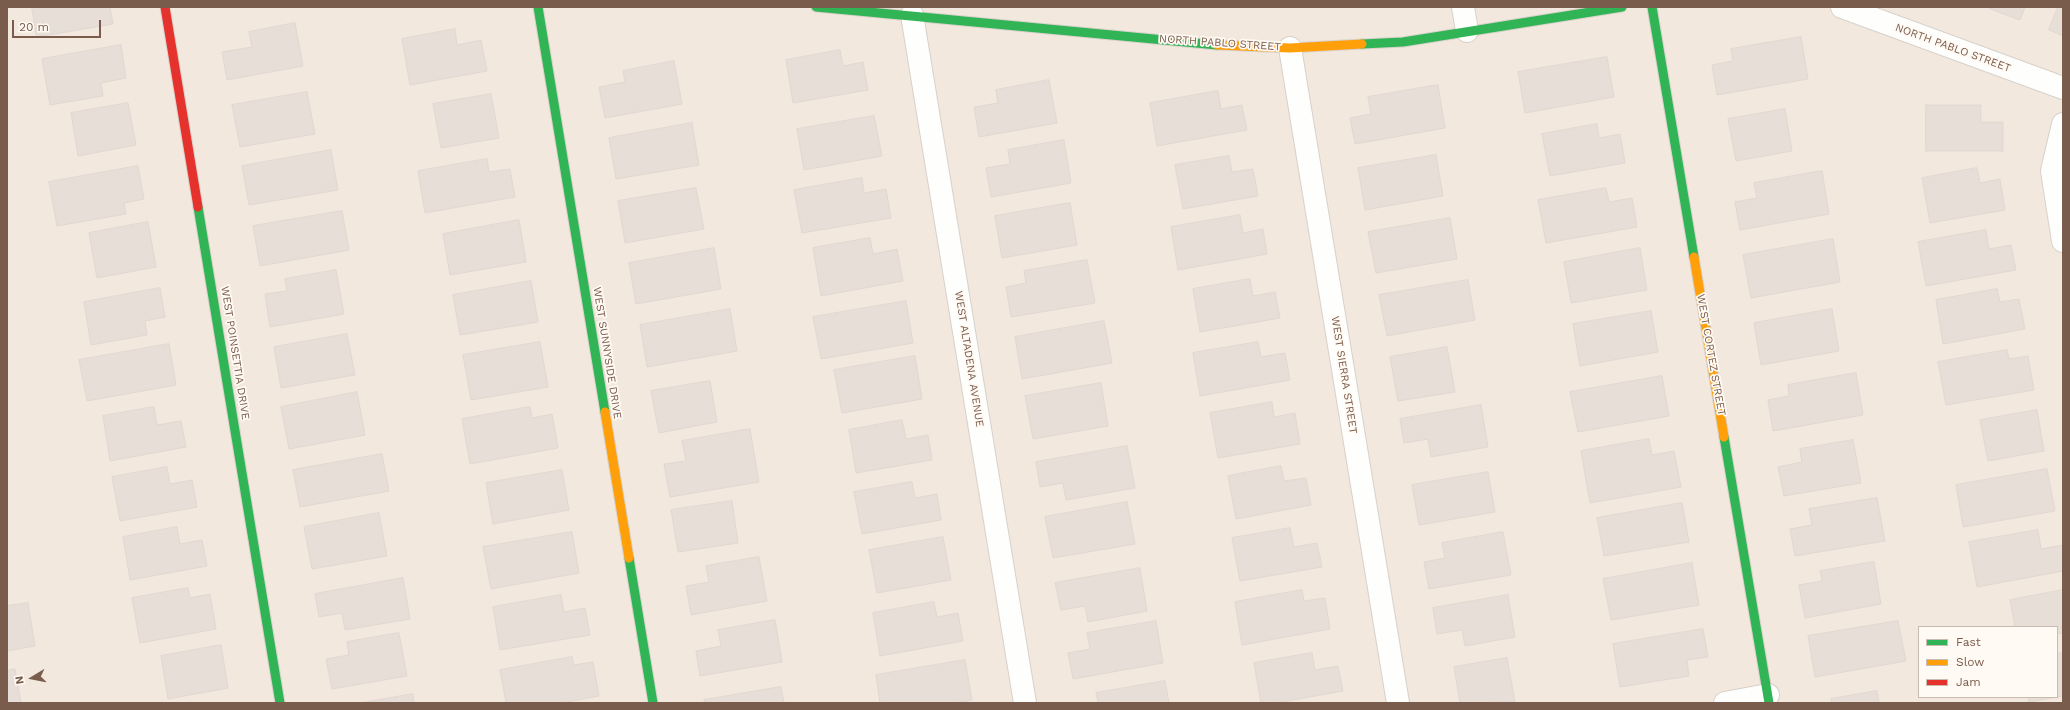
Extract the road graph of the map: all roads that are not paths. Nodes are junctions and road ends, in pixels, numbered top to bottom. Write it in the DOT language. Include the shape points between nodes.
graph roads {
  1 [pos="165,7"];
  2 [pos="538,7"];
  3 [pos="816,7"];
  4 [pos="1463,7"];
  5 [pos="1622,7"];
  6 [pos="1652,7"];
  7 [pos="1842,7"];
  8 [pos="912,15"];
  9 [pos="1467,32"];
  10 [pos="1290,48"];
  11 [pos="2063,88"];
  12 [pos="2063,124"];
  13 [pos="2063,241"];
  14 [pos="1768,699"];
  15 [pos="280,703"];
  16 [pos="653,703"];
  17 [pos="1026,703"];
  18 [pos="1398,703"];
  19 [pos="1725,703"];
  1 -- 15 [label="street, WEST POINSETTIA DRIVE"];
  2 -- 16 [label="street, WEST SUNNYSIDE DRIVE"];
  3 -- 8 [label="street, NORTH PABLO STREET"];
  4 -- 9 [label="street"];
  5 -- 9 [label="street, NORTH PABLO STREET"];
  6 -- 14 [label="street, WEST CORTEZ STREET"];
  7 -- 11 [label="street, NORTH PABLO STREET"];
  8 -- 10 [label="street, NORTH PABLO STREET" via="1205,45"];
  8 -- 17 [label="street, WEST ALTADENA AVENUE"];
  9 -- 10 [label="street, NORTH PABLO STREET" via="1403,42"];
  10 -- 18 [label="street, WEST SIERRA STREET"];
  12 -- 13 [label="street" via="2052,171"];
  14 -- 19 [label="street"];
}
